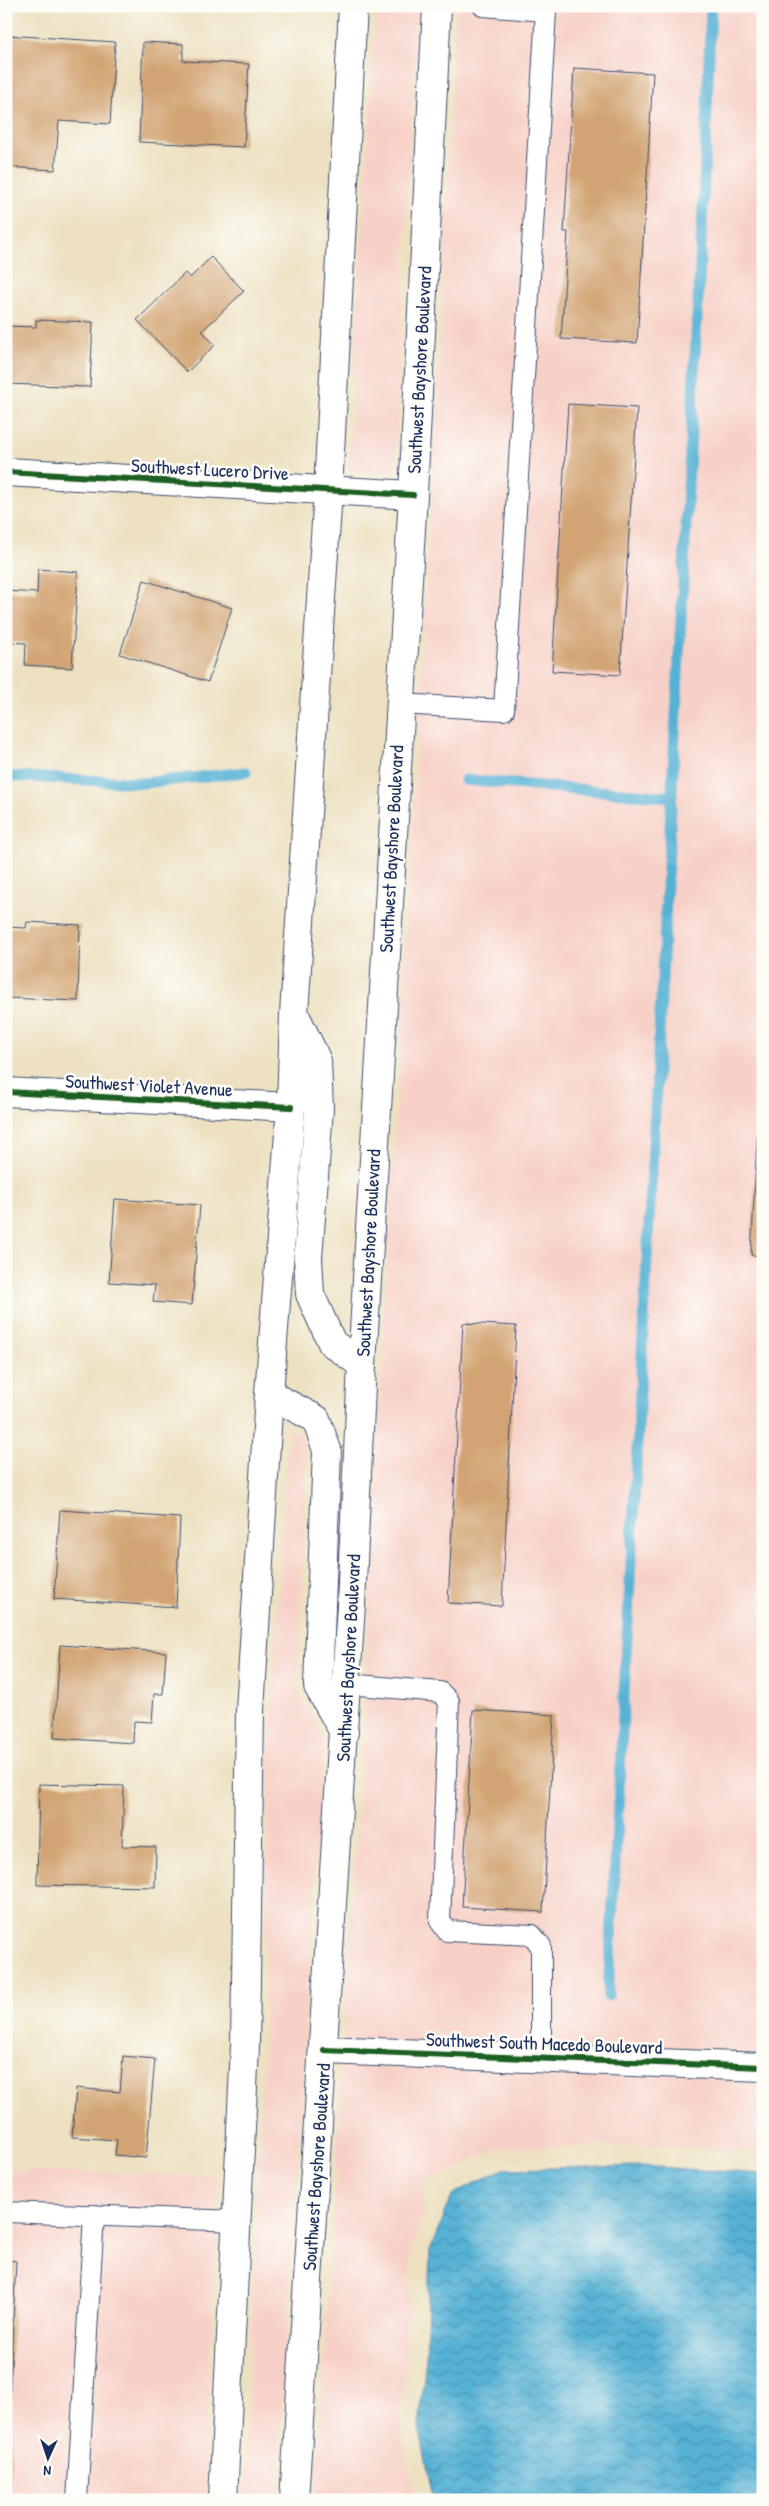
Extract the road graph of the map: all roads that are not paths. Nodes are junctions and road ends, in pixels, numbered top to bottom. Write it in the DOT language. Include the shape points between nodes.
graph roads {
  1 [pos="353,6"];
  2 [pos="437,6"];
  3 [pos="483,6"];
  4 [pos="546,8"];
  5 [pos="6,472"];
  6 [pos="328,491"];
  7 [pos="413,495"];
  8 [pos="400,704"];
  9 [pos="294,1014"];
  10 [pos="6,1092"];
  11 [pos="291,1107"];
  12 [pos="362,1365"];
  13 [pos="269,1394"];
  14 [pos="347,1684"];
  15 [pos="344,1732"];
  16 [pos="324,2050"];
  17 [pos="540,2058"];
  18 [pos="763,2067"];
  19 [pos="6,2212"];
  20 [pos="94,2215"];
  21 [pos="236,2221"];
  22 [pos="77,2500"];
  23 [pos="223,2500"];
  24 [pos="294,2500"];
  1 -- 6 [label="main road"];
  2 -- 7 [label="main road, Southwest Bayshore Boulevard"];
  3 -- 4 [label="lane"];
  4 -- 8 [label="lane" via="504,710"];
  5 -- 6 [label="main road, Southwest Lucero Drive"];
  6 -- 7 [label="main road, Southwest Lucero Drive"];
  6 -- 9 [label="main road"];
  7 -- 8 [label="main road, Southwest Bayshore Boulevard"];
  8 -- 12 [label="main road, Southwest Bayshore Boulevard"];
  9 -- 11 [label="main road"];
  9 -- 12 [label="main road" via="318,1061 319,1109 308,1258 310,1294 332,1343"];
  10 -- 11 [label="main road, Southwest Violet Avenue"];
  11 -- 13 [label="main road"];
  12 -- 14 [label="main road, Southwest Bayshore Boulevard"];
  13 -- 15 [label="main road" via="316,1419 327,1450 318,1686"];
  13 -- 21 [label="main road" via="250,1711 245,2046"];
  14 -- 15 [label="main road, Southwest Bayshore Boulevard"];
  14 -- 17 [label="lane" via="440,1692 450,1701 440,1921 447,1931 532,1936 541,1946"];
  15 -- 16 [label="main road, Southwest Bayshore Boulevard"];
  16 -- 17 [label="main road, Southwest South Macedo Boulevard"];
  16 -- 24 [label="main road, Southwest Bayshore Boulevard"];
  17 -- 18 [label="main road, Southwest South Macedo Boulevard"];
  19 -- 20 [label="lane"];
  20 -- 21 [label="lane"];
  20 -- 22 [label="lane"];
  21 -- 23 [label="main road"];
}
